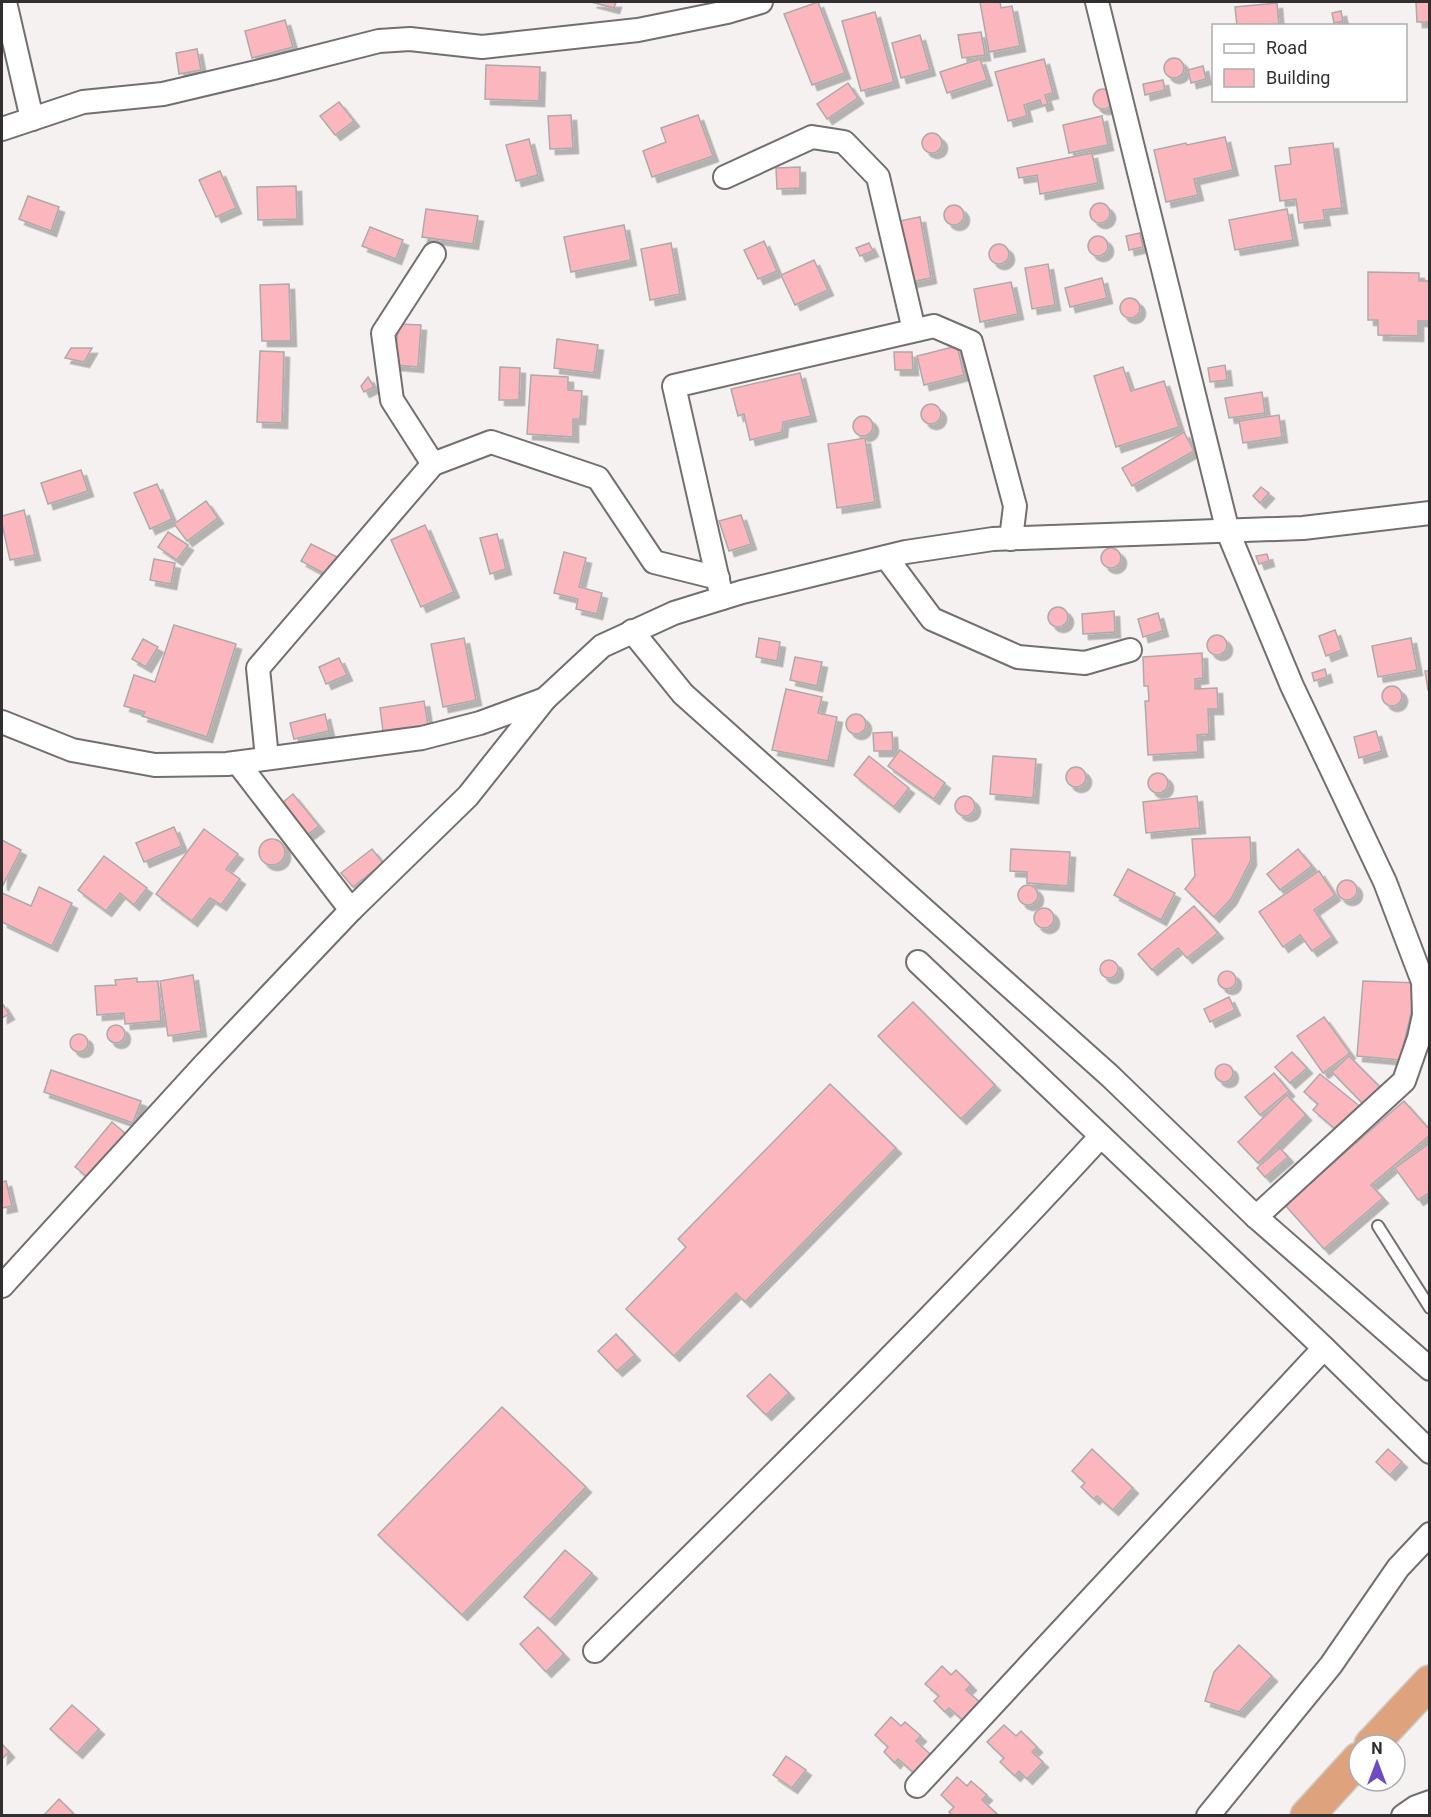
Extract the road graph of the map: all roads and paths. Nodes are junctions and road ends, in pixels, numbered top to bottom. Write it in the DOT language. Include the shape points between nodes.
graph roads {
  1 [pos="5,2"];
  2 [pos="761,2"];
  3 [pos="1097,2"];
  4 [pos="32,119"];
  5 [pos="2,129"];
  6 [pos="725,177"];
  7 [pos="434,254"];
  8 [pos="914,330"];
  9 [pos="433,464"];
  10 [pos="1430,513"];
  11 [pos="1228,532"];
  12 [pos="1011,539"];
  13 [pos="886,557"];
  14 [pos="720,588"];
  15 [pos="632,631"];
  16 [pos="1130,650"];
  17 [pos="545,699"];
  18 [pos="2,722"];
  19 [pos="267,759"];
  20 [pos="238,763"];
  21 [pos="351,910"];
  22 [pos="918,962"];
  23 [pos="1101,1136"];
  24 [pos="1256,1217"];
  25 [pos="1378,1226"];
  26 [pos="2,1286"];
  27 [pos="1430,1308"];
  28 [pos="1324,1348"];
  29 [pos="1430,1369"];
  30 [pos="1430,1452"];
  31 [pos="1430,1534"];
  32 [pos="595,1651"];
  33 [pos="1430,1682"];
  34 [pos="1382,1733"];
  35 [pos="1347,1772"];
  36 [pos="917,1786"];
  37 [pos="1430,1802"];
  38 [pos="1208,1815"];
  39 [pos="1307,1815"];
  40 [pos="1403,1815"];
  1 -- 4 [label="street"];
  2 -- 4 [label="street" via="638,30 482,47 410,39 379,40 163,94 83,102"];
  3 -- 11 [label="street"];
  4 -- 5 [label="street"];
  6 -- 8 [label="street" via="812,137 844,142 878,177"];
  7 -- 9 [label="street" via="383,333 392,400"];
  8 -- 12 [label="street" via="934,326 970,342 1016,506"];
  8 -- 14 [label="street" via="674,386"];
  9 -- 14 [label="street" via="491,442 598,478 654,562"];
  9 -- 19 [label="street" via="258,668"];
  10 -- 11 [label="street" via="1303,528"];
  11 -- 12 [label="street"];
  11 -- 24 [label="street" via="1292,686 1385,882 1423,982 1424,1015 1404,1081"];
  12 -- 13 [label="street"];
  13 -- 14 [label="street"];
  13 -- 16 [label="street" via="932,619 1018,657 1085,663"];
  14 -- 15 [label="street"];
  15 -- 17 [label="street" via="602,646"];
  15 -- 24 [label="street" via="683,694 1110,1076"];
  17 -- 19 [label="street" via="480,723 422,738"];
  17 -- 21 [label="street" via="468,796"];
  18 -- 20 [label="street" via="72,750 155,765"];
  19 -- 20 [label="street"];
  20 -- 21 [label="street"];
  21 -- 26 [label="street"];
  22 -- 23 [label="street"];
  23 -- 28 [label="street"];
  23 -- 32 [label="street" via="869,1379"];
  24 -- 29 [label="street"];
  25 -- 27 [label="lane"];
  28 -- 30 [label="street"];
  28 -- 36 [label="street"];
  31 -- 38 [label="street" via="1398,1568 1331,1665"];
  33 -- 34 [label="highway"];
  35 -- 39 [label="highway"];
  37 -- 40 [label="street"];
}
